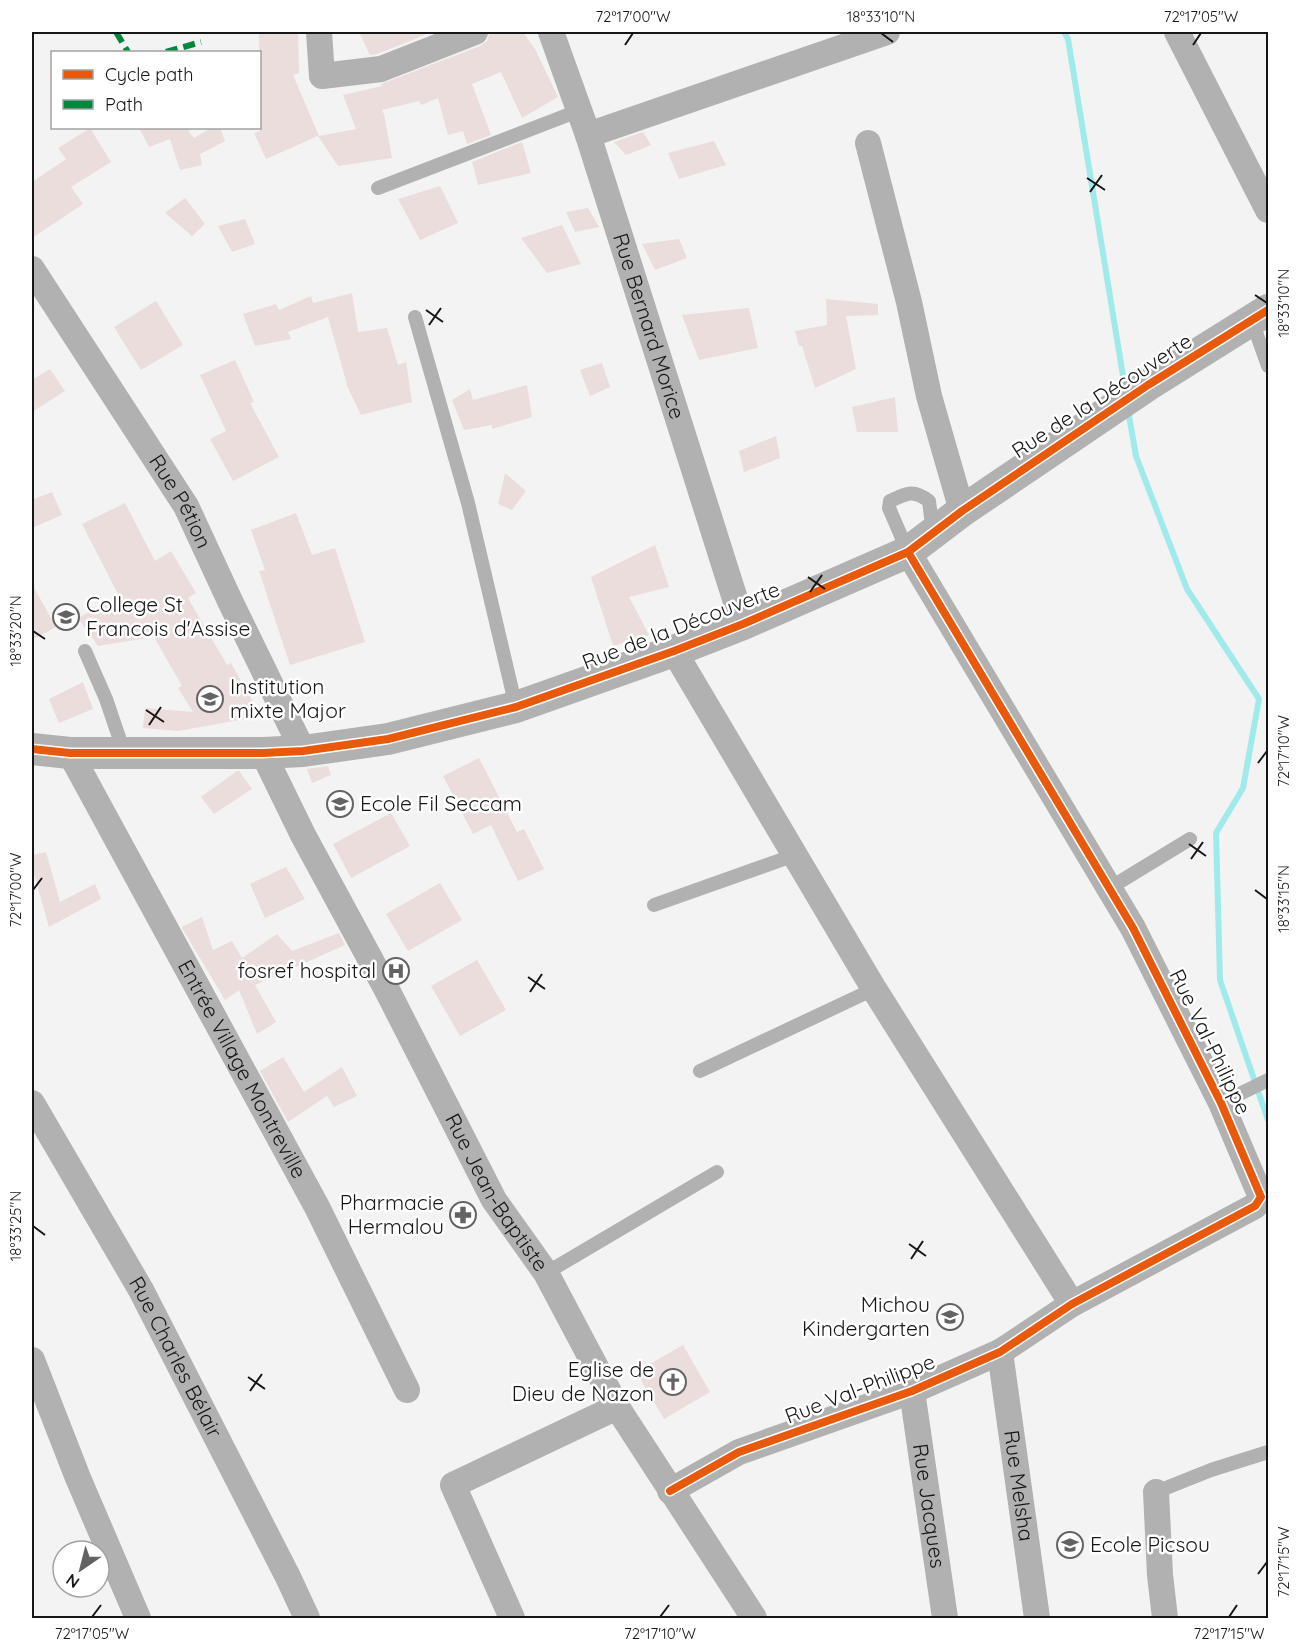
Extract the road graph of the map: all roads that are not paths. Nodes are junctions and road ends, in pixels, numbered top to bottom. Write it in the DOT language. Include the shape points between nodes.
graph roads {
  1 [pos="319,32"];
  2 [pos="475,32"];
  3 [pos="551,32"];
  4 [pos="887,32"];
  5 [pos="1177,32"];
  6 [pos="578,111"];
  7 [pos="588,135"];
  8 [pos="868,143"];
  9 [pos="378,188"];
  10 [pos="1269,210"];
  11 [pos="32,269"];
  12 [pos="1260,316"];
  13 [pos="416,317"];
  14 [pos="1269,366"];
  15 [pos="962,511"];
  16 [pos="933,533"];
  17 [pos="908,552"];
  18 [pos="743,624"];
  19 [pos="85,651"];
  20 [pos="674,651"];
  21 [pos="516,707"];
  22 [pos="32,749"];
  23 [pos="303,751"];
  24 [pos="124,752"];
  25 [pos="70,753"];
  26 [pos="263,753"];
  27 [pos="1190,839"];
  28 [pos="795,855"];
  29 [pos="1108,889"];
  30 [pos="654,905"];
  31 [pos="874,989"];
  32 [pos="700,1071"];
  33 [pos="1269,1080"];
  34 [pos="1231,1098"];
  35 [pos="32,1103"];
  36 [pos="717,1172"];
  37 [pos="546,1273"];
  38 [pos="1072,1304"];
  39 [pos="1000,1352"];
  40 [pos="32,1360"];
  41 [pos="407,1390"];
  42 [pos="912,1391"];
  43 [pos="617,1407"];
  44 [pos="1269,1452"];
  45 [pos="670,1491"];
  46 [pos="1156,1492"];
  47 [pos="138,1618"];
  48 [pos="308,1618"];
  49 [pos="512,1618"];
  50 [pos="754,1618"];
  51 [pos="945,1618"];
  52 [pos="1037,1618"];
  53 [pos="1165,1618"];
  1 -- 2 [label="street" via="322,75 381,69"];
  3 -- 6 [label="street, Rue Bernard Morice"];
  4 -- 7 [label="street"];
  5 -- 10 [label="street"];
  6 -- 7 [label="street, Rue Bernard Morice"];
  6 -- 9 [label="lane"];
  7 -- 18 [label="street, Rue Bernard Morice"];
  8 -- 15 [label="street" via="909,302 928,396"];
  11 -- 23 [label="street, Rue Pétion" via="186,506"];
  12 -- 14 [label="lane"];
  12 -- 15 [label="street, Rue de la Découverte" via="1148,385"];
  13 -- 21 [label="lane" via="468,503"];
  15 -- 16 [label="street, Rue de la Découverte"];
  16 -- 17 [label="street, Rue de la Découverte"];
  16 -- 17 [label="lane" via="929,501 919,494 907,493 890,501 889,508"];
  17 -- 18 [label="street, Rue de la Découverte"];
  17 -- 29 [label="street, Rue Val-Philippe"];
  18 -- 20 [label="street, Rue de la Découverte"];
  19 -- 24 [label="lane"];
  20 -- 21 [label="street, Rue de la Découverte"];
  20 -- 28 [label="street"];
  21 -- 23 [label="street, Rue de la Découverte" via="388,739"];
  22 -- 25 [label="street, Rue de la Découverte"];
  23 -- 26 [label="street, Rue de la Découverte"];
  24 -- 25 [label="street, Rue de la Découverte"];
  24 -- 26 [label="street, Rue de la Découverte"];
  25 -- 41 [label="street, Entrée Village Montreville" via="317,1207"];
  26 -- 37 [label="street, Rue Jean-Baptiste" via="494,1200"];
  27 -- 29 [label="lane"];
  28 -- 30 [label="lane"];
  28 -- 31 [label="street"];
  29 -- 34 [label="street, Rue Val-Philippe"];
  31 -- 32 [label="lane"];
  31 -- 38 [label="street"];
  33 -- 34 [label="lane"];
  34 -- 38 [label="street, Rue Val-Philippe" via="1261,1197 1256,1206"];
  35 -- 48 [label="street, Rue Charles Bélair" via="141,1290"];
  36 -- 37 [label="lane"];
  37 -- 43 [label="street, Rue Jean-Baptiste"];
  38 -- 39 [label="street, Rue Val-Philippe"];
  39 -- 42 [label="street, Rue Val-Philippe"];
  39 -- 52 [label="street, Rue Melsha"];
  40 -- 47 [label="street"];
  42 -- 45 [label="street, Rue Val-Philippe" via="739,1452"];
  42 -- 51 [label="street, Rue Jacques"];
  43 -- 45 [label="street, Rue Jean-Baptiste"];
  43 -- 49 [label="street" via="453,1485"];
  44 -- 46 [label="lane"];
  45 -- 50 [label="street, Rue Jean-Baptiste"];
  46 -- 53 [label="street"];
}
